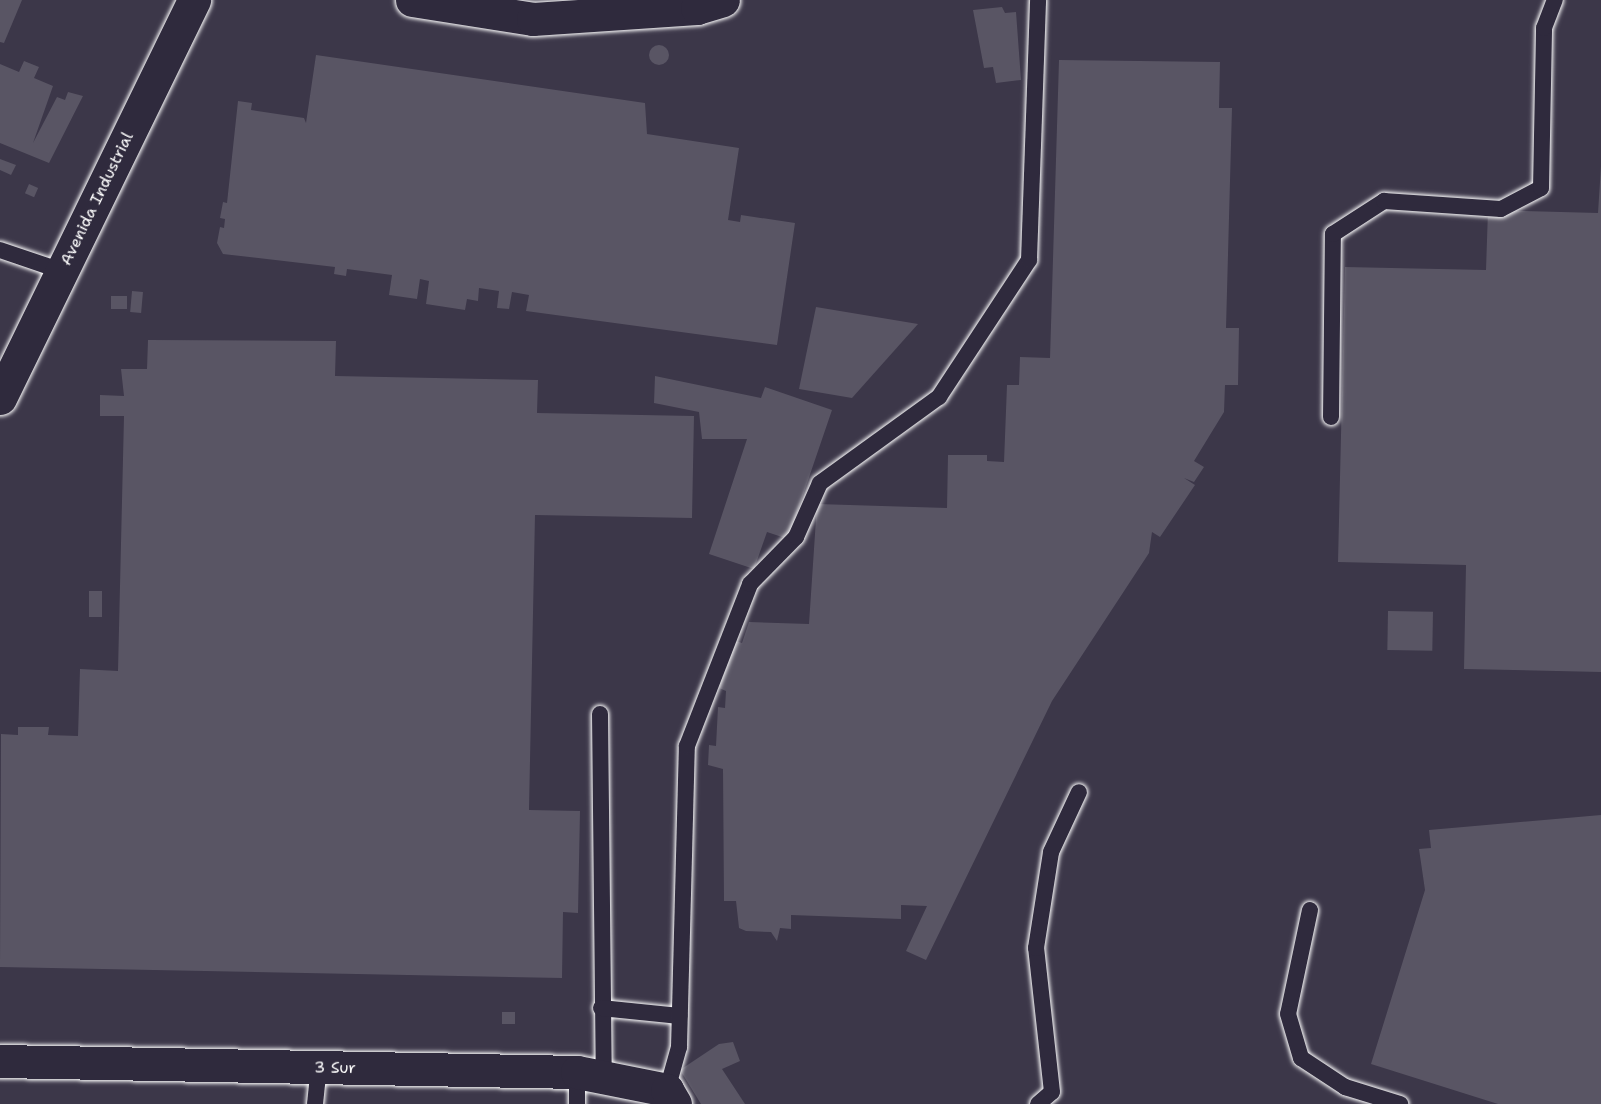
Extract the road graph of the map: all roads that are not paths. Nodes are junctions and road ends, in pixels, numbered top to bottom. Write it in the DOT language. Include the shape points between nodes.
graph roads {
  1 [pos="194,0"];
  2 [pos="412,0"];
  3 [pos="723,0"];
  4 [pos="1038,0"];
  5 [pos="1555,0"];
  6 [pos="0,250"];
  7 [pos="62,271"];
  8 [pos="0,398"];
  9 [pos="1331,417"];
  10 [pos="600,714"];
  11 [pos="1079,792"];
  12 [pos="1310,910"];
  13 [pos="600,1008"];
  14 [pos="680,1016"];
  15 [pos="0,1061"];
  16 [pos="319,1068"];
  17 [pos="591,1073"];
  18 [pos="671,1097"];
  19 [pos="315,1104"];
  20 [pos="578,1104"];
  21 [pos="1038,1104"];
  22 [pos="1400,1104"];
  1 -- 7 [label="street, Avenida Industrial"];
  2 -- 3 [label="street" via="533,19 698,8"];
  4 -- 14 [label="lane" via="1029,260 939,397 820,483 796,537 750,584 687,746"];
  5 -- 9 [label="lane" via="1544,28 1541,188 1501,209 1384,201 1333,234"];
  6 -- 7 [label="lane"];
  7 -- 8 [label="street, Avenida Industrial"];
  10 -- 13 [label="lane"];
  11 -- 21 [label="lane" via="1051,852 1036,948 1052,1092"];
  12 -- 22 [label="lane" via="1287,1014 1301,1058 1345,1087"];
  13 -- 14 [label="lane"];
  13 -- 17 [label="lane"];
  14 -- 18 [label="lane"];
  15 -- 16 [label="street, 3 Sur"];
  16 -- 17 [label="street, 3 Sur"];
  16 -- 19 [label="lane"];
  17 -- 18 [label="street, 3 Sur"];
  17 -- 20 [label="lane"];
}
